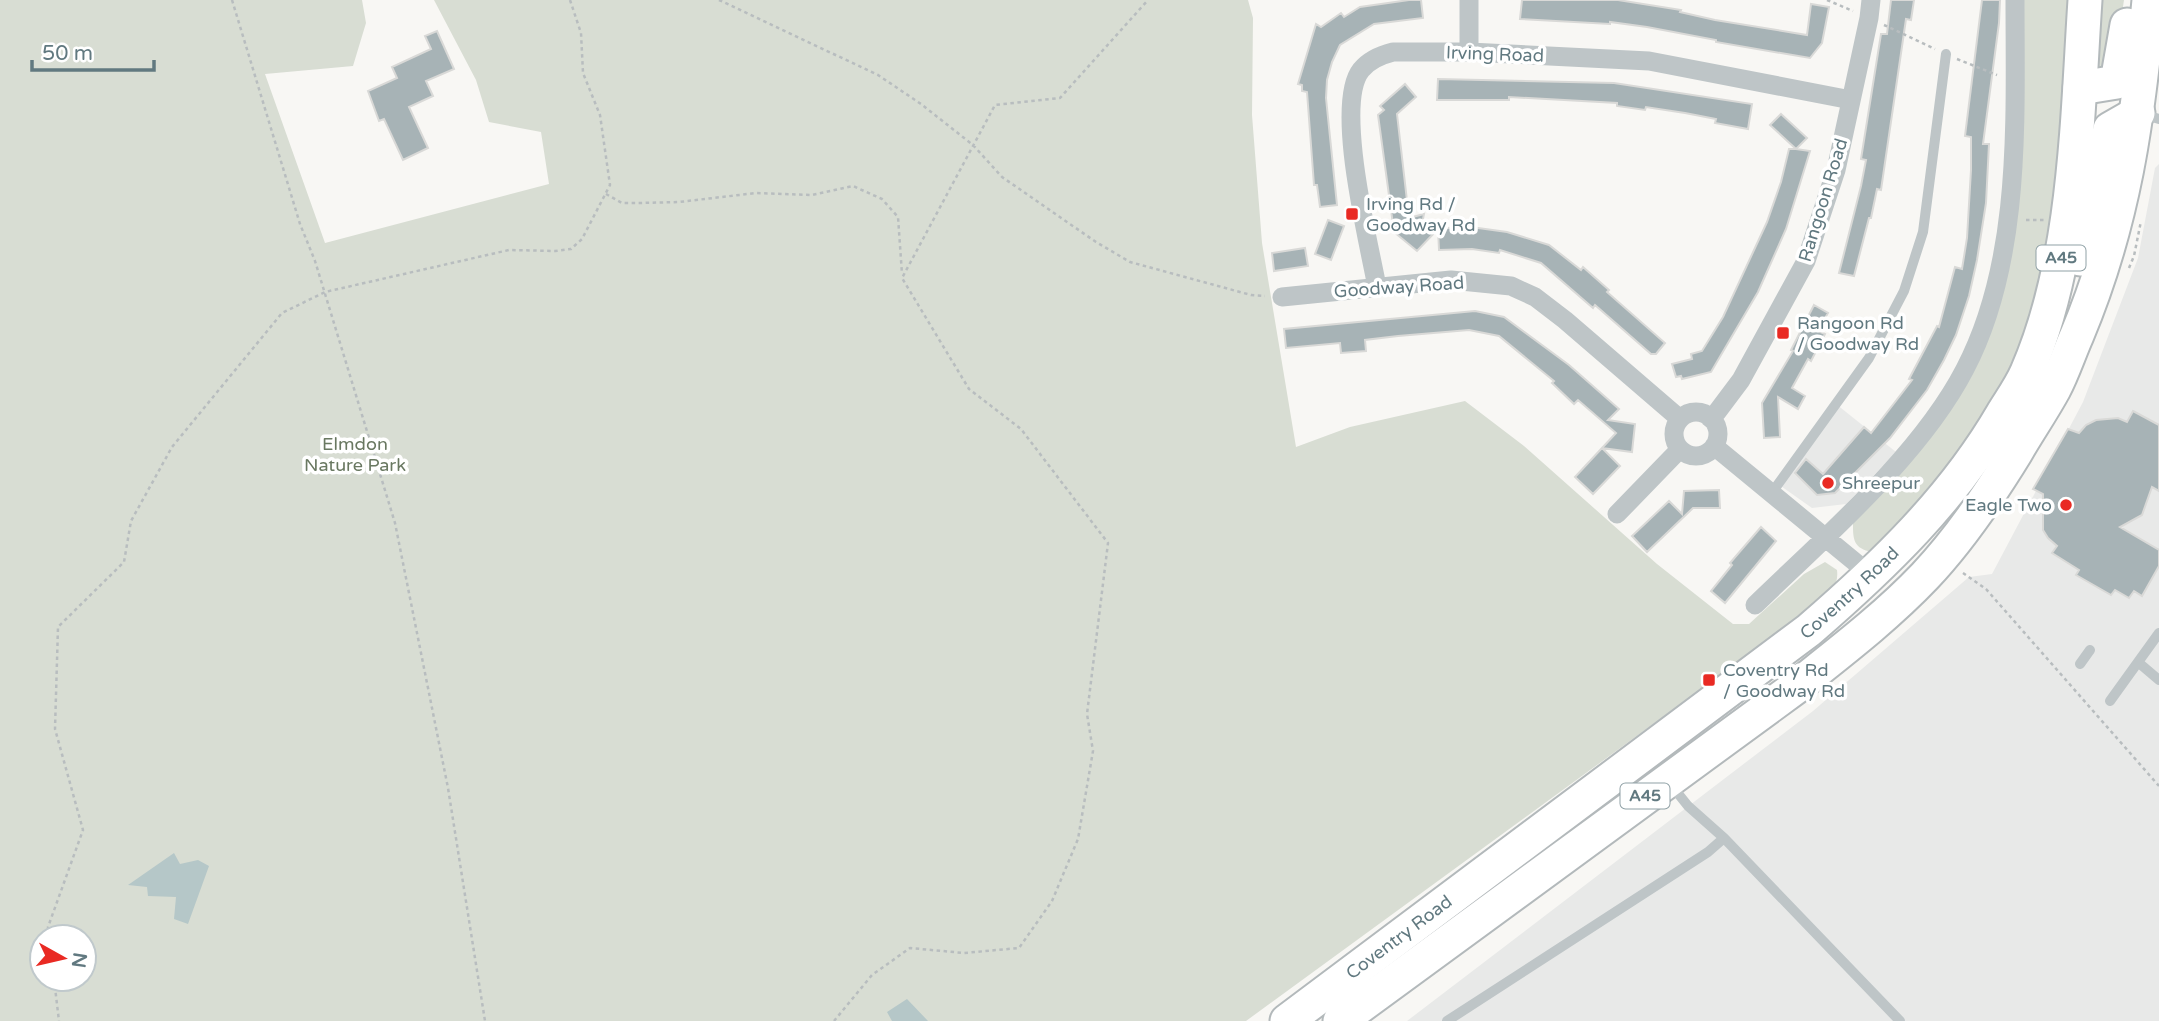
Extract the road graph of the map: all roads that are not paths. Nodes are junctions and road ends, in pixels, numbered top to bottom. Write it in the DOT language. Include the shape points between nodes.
graph roads {
  1 [pos="1469,0"];
  2 [pos="1871,0"];
  3 [pos="2015,0"];
  4 [pos="2085,0"];
  5 [pos="2132,0"];
  6 [pos="2149,0"];
  7 [pos="1469,52"];
  8 [pos="1946,54"];
  9 [pos="2080,88"];
  10 [pos="1851,100"];
  11 [pos="2148,116"];
  12 [pos="1377,287"];
  13 [pos="1282,297"];
  14 [pos="2027,373"];
  15 [pos="1710,418"];
  16 [pos="1680,419"];
  17 [pos="1714,446"];
  18 [pos="1680,449"];
  19 [pos="1771,494"];
  20 [pos="1616,514"];
  21 [pos="1825,537"];
  22 [pos="1872,576"];
  23 [pos="1755,605"];
  24 [pos="2159,633"];
  25 [pos="2090,650"];
  26 [pos="2139,663"];
  27 [pos="2080,664"];
  28 [pos="2159,680"];
  29 [pos="2110,701"];
  30 [pos="1667,780"];
  31 [pos="1724,838"];
  32 [pos="1287,1021"];
  33 [pos="1340,1021"];
  34 [pos="1447,1021"];
  35 [pos="1900,1021"];
  1 -- 7 [label="street"];
  2 -- 10 [label="street, Rangoon Road"];
  3 -- 21 [label="street" via="2015,116 2008,220 1986,320 1946,401 1895,466"];
  4 -- 9 [label="highway, Coventry Road / A45"];
  5 -- 9 [label="highway" via="2117,82"];
  6 -- 11 [label="highway, Coventry Road / A45"];
  7 -- 10 [label="street, Irving Road" via="1649,61"];
  7 -- 12 [label="street, Irving Road" via="1381,55 1360,72 1355,83 1350,113 1356,174"];
  8 -- 19 [label="lane" via="1923,232 1904,291 1869,358"];
  9 -- 11 [label="highway"];
  9 -- 14 [label="highway, Coventry Road / A45" via="2064,244 2052,300"];
  10 -- 15 [label="street, Rangoon Road" via="1836,170 1806,261 1741,380"];
  11 -- 14 [label="highway" via="2110,129 2079,263 2051,335"];
  11 -- 30 [label="highway, Coventry Road / A45" via="2089,306 2055,388 1986,501 1925,576 1867,631"];
  12 -- 13 [label="street, Goodway Road"];
  12 -- 16 [label="street, Goodway Road" via="1451,280 1511,286 1565,320"];
  14 -- 22 [label="highway, Coventry Road / A45" via="1981,451 1924,522"];
  15 -- 16 [label="street" via="1695,412"];
  15 -- 17 [label="street" via="1717,431"];
  16 -- 18 [label="street" via="1674,436"];
  17 -- 18 [label="street" via="1698,456"];
  17 -- 19 [label="street"];
  18 -- 20 [label="street"];
  19 -- 21 [label="street"];
  21 -- 22 [label="street"];
  21 -- 23 [label="street"];
  22 -- 32 [label="highway, Coventry Road / A45" via="1787,647"];
  24 -- 26 [label="lane"];
  25 -- 27 [label="lane"];
  26 -- 28 [label="lane"];
  26 -- 29 [label="lane"];
  30 -- 31 [label="lane"];
  30 -- 33 [label="highway, Coventry Road / A45"];
  31 -- 34 [label="lane"];
  31 -- 35 [label="lane"];
}
